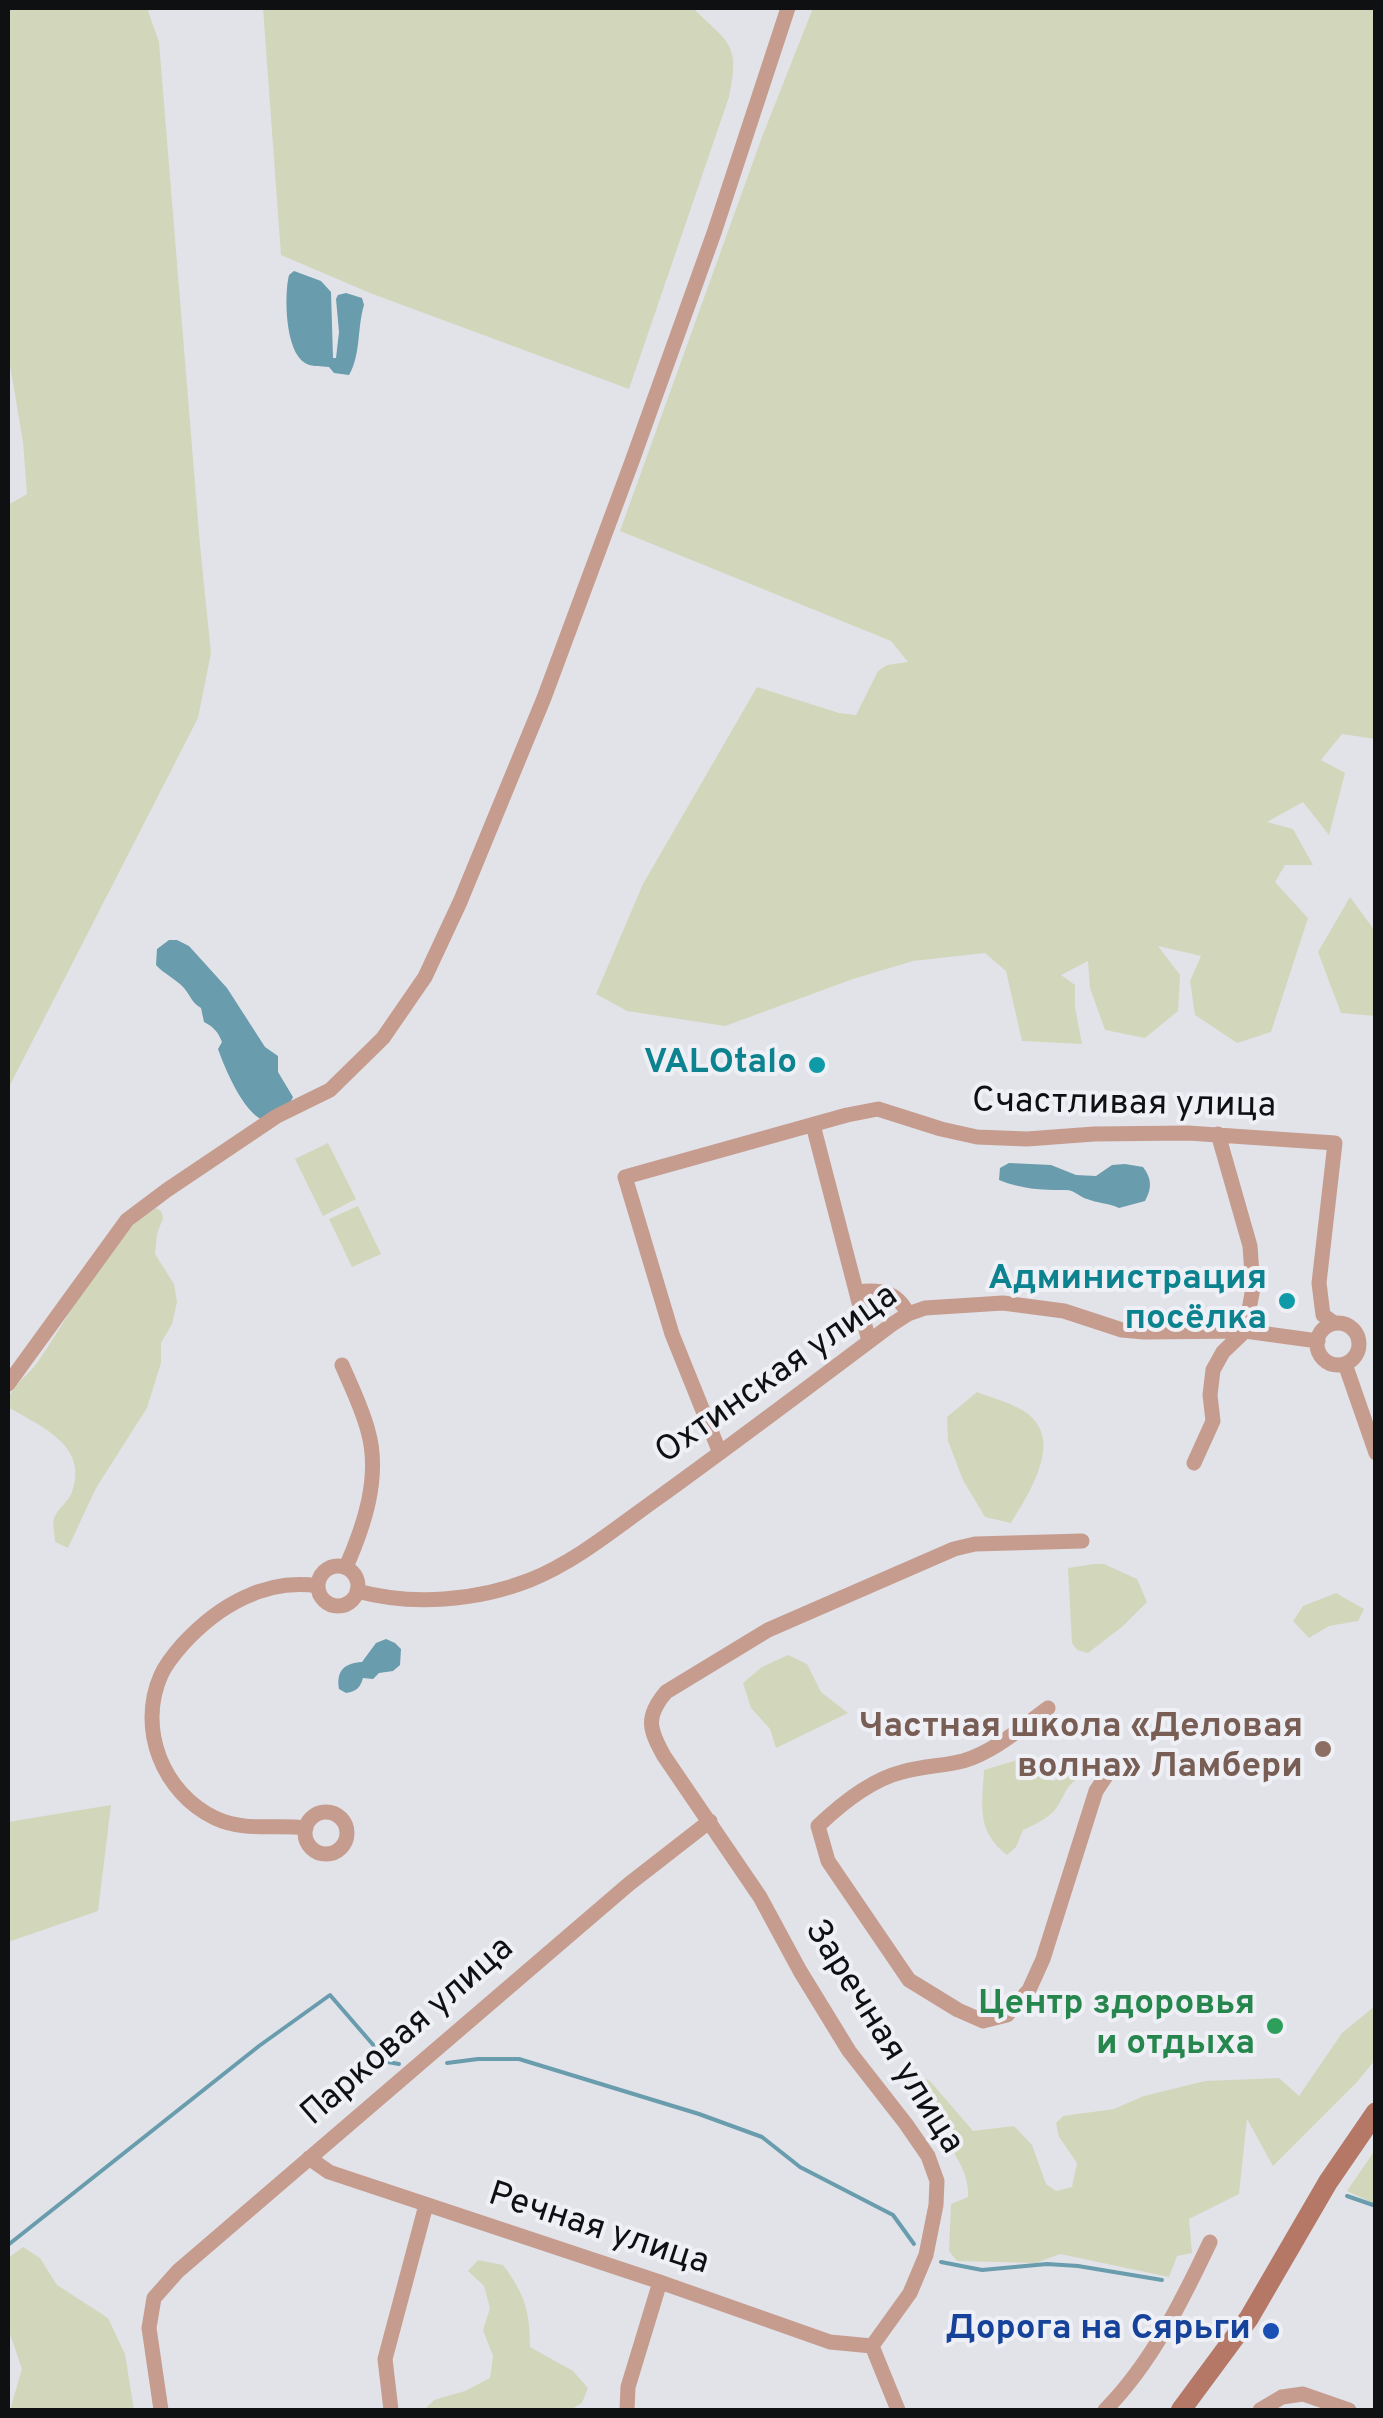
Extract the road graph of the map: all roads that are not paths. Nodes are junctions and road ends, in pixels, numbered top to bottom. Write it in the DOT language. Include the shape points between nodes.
graph roads {
  1 [pos="788,8"];
  2 [pos="813,1126"];
  3 [pos="1218,1134"];
  4 [pos="856,1292"];
  5 [pos="908,1314"];
  6 [pos="1334,1323"];
  7 [pos="1245,1331"];
  8 [pos="870,1341"];
  9 [pos="1318,1341"];
  10 [pos="1345,1364"];
  11 [pos="342,1365"];
  12 [pos="8,1384"];
  13 [pos="1376,1453"];
  14 [pos="720,1454"];
  15 [pos="1194,1463"];
  16 [pos="1082,1541"];
  17 [pos="346,1567"];
  18 [pos="318,1586"];
  19 [pos="357,1591"];
  20 [pos="1048,1708"];
  21 [pos="1108,1773"];
  22 [pos="710,1821"];
  23 [pos="306,1828"];
  24 [pos="1376,2112"];
  25 [pos="309,2158"];
  26 [pos="426,2206"];
  27 [pos="1210,2242"];
  28 [pos="660,2282"];
  29 [pos="872,2346"];
  30 [pos="160,2410"];
  31 [pos="391,2410"];
  32 [pos="627,2410"];
  33 [pos="898,2410"];
  34 [pos="1105,2410"];
  35 [pos="1181,2410"];
  36 [pos="1260,2410"];
  37 [pos="1349,2410"];
  1 -- 12 [label="street" via="708,250 544,698 425,977 382,1038 330,1090 277,1116 128,1220"];
  2 -- 3 [label="street, Счастливая улица" via="878,1109 977,1137"];
  2 -- 4 [label="street"];
  2 -- 14 [label="street, Счастливая улица" via="624,1176 672,1334"];
  3 -- 6 [label="street, Счастливая улица" via="1335,1142 1319,1283 1323,1316"];
  3 -- 7 [label="street" via="1250,1246"];
  4 -- 5 [label="street" via="892,1294"];
  4 -- 8 [label="street"];
  5 -- 7 [label="street, Охтинская улица" via="1003,1303 1064,1311 1122,1330"];
  5 -- 8 [label="street, Охтинская улица"];
  6 -- 9 [label="street"];
  6 -- 10 [label="street" via="1359,1337 1356,1357"];
  7 -- 9 [label="street, Охтинская улица"];
  7 -- 15 [label="street" via="1214,1370 1213,1421"];
  8 -- 14 [label="street, Охтинская улица"];
  9 -- 10 [label="street" via="1328,1364"];
  10 -- 13 [label="street"];
  11 -- 17 [label="street" via="369,1434 372,1472 368,1508"];
  14 -- 19 [label="street, Охтинская улица" via="567,1563 529,1580 452,1598"];
  16 -- 22 [label="street, Заречная улица" via="954,1549 768,1630 666,1692 650,1722 656,1740"];
  17 -- 18 [label="street" via="326,1570"];
  17 -- 19 [label="street"];
  18 -- 19 [label="street, Охтинская улица" via="330,1605 350,1602"];
  18 -- 23 [label="street, Охтинская улица" via="267,1588 207,1620 174,1654 154,1701 156,1754 200,1809 218,1820 260,1828"];
  20 -- 21 [label="street" via="986,1751 868,1787 818,1826 828,1861 909,1980 984,2022 1007,2015 1043,1960 1096,1792"];
  22 -- 25 [label="street, Парковая улица"];
  22 -- 29 [label="street, Заречная улица" via="849,2051 928,2156 938,2181 926,2255 910,2293"];
  24 -- 35 [label="main road" via="1249,2318"];
  25 -- 26 [label="street, Речная улица" via="329,2172"];
  25 -- 30 [label="street, Парковая улица" via="154,2298 149,2328"];
  26 -- 28 [label="street, Речная улица"];
  26 -- 31 [label="street" via="385,2359"];
  27 -- 34 [label="street" via="1172,2316"];
  28 -- 29 [label="street, Речная улица" via="830,2342"];
  28 -- 32 [label="street"];
  29 -- 33 [label="street"];
  36 -- 37 [label="street" via="1303,2394"];
}
